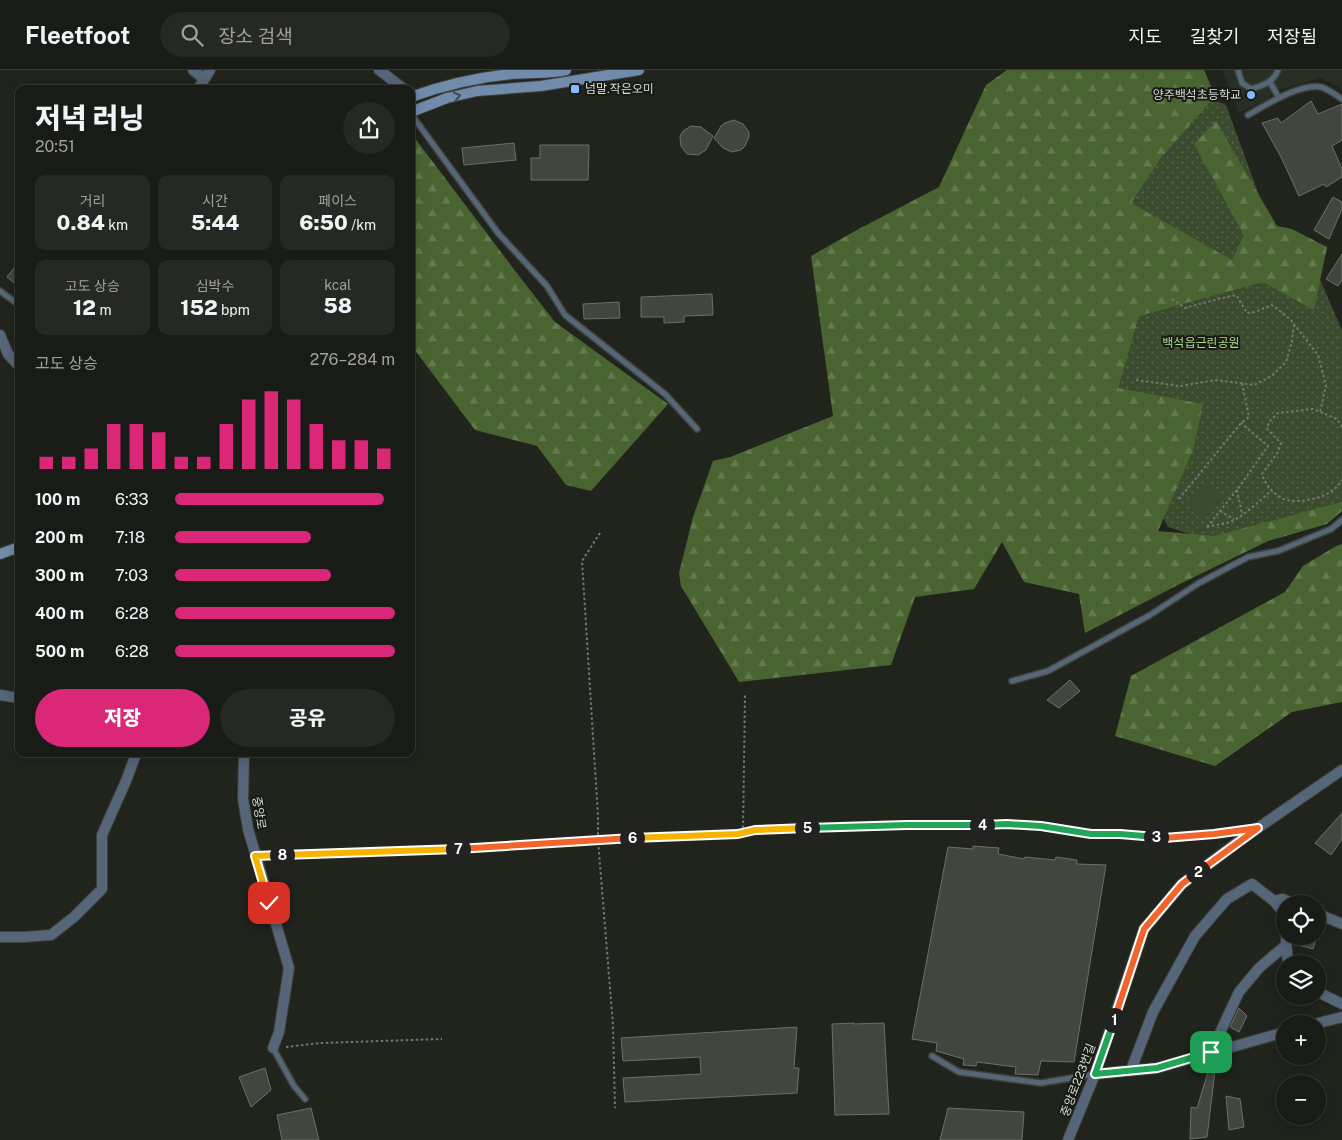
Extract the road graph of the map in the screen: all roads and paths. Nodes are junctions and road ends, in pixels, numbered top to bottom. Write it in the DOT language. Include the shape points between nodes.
graph roads {
  1 [pos="193,70"];
  2 [pos="210,70"];
  3 [pos="379,70"];
  4 [pos="566,70"];
  5 [pos="639,70"];
  6 [pos="1238,70"];
  7 [pos="1278,70"];
  8 [pos="550,72"];
  9 [pos="204,79"];
  10 [pos="1270,82"];
  11 [pos="550,84"];
  12 [pos="200,85"];
  13 [pos="399,85"];
  14 [pos="415,96"];
  15 [pos="1279,98"];
  16 [pos="1342,99"];
  17 [pos="415,111"];
  18 [pos="1248,115"];
  19 [pos="415,119"];
  20 [pos="0,291"];
  21 [pos="1172,299"];
  22 [pos="15,303"];
  23 [pos="1294,325"];
  24 [pos="0,335"];
  25 [pos="15,362"];
  26 [pos="1136,380"];
  27 [pos="1242,383"];
  28 [pos="1320,412"];
  29 [pos="1241,423"];
  30 [pos="1342,427"];
  31 [pos="697,429"];
  32 [pos="1342,480"];
  33 [pos="1238,490"];
  34 [pos="1272,490"];
  35 [pos="1178,499"];
  36 [pos="1220,511"];
  37 [pos="1242,514"];
  38 [pos="1234,519"];
  39 [pos="1342,520"];
  40 [pos="600,533"];
  41 [pos="15,548"];
  42 [pos="0,554"];
  43 [pos="1012,681"];
  44 [pos="745,693"];
  45 [pos="0,695"];
  46 [pos="15,697"];
  47 [pos="135,757"];
  48 [pos="244,757"];
  49 [pos="1342,770"];
  50 [pos="1258,828"];
  51 [pos="743,833"];
  52 [pos="598,840"];
  53 [pos="255,856"];
  54 [pos="1274,901"];
  55 [pos="1276,903"];
  56 [pos="1326,917"];
  57 [pos="1342,924"];
  58 [pos="0,938"];
  59 [pos="1279,945"];
  60 [pos="1326,996"];
  61 [pos="1342,1004"];
  62 [pos="1342,1017"];
  63 [pos="1326,1021"];
  64 [pos="1276,1034"];
  65 [pos="442,1039"];
  66 [pos="273,1048"];
  67 [pos="1211,1052"];
  68 [pos="932,1056"];
  69 [pos="1131,1070"];
  70 [pos="1095,1074"];
  71 [pos="305,1099"];
  72 [pos="615,1108"];
  73 [pos="1068,1140"];
  1 -- 9 [label="street"];
  2 -- 9 [label="street"];
  3 -- 13 [label="street"];
  4 -- 8 [label="main road"];
  5 -- 11 [label="main road"];
  6 -- 10 [label="lane" via="1242,83 1251,89"];
  7 -- 10 [label="lane"];
  8 -- 11 [label="street"];
  8 -- 14 [label="main road" via="469,80"];
  9 -- 12 [label="street"];
  10 -- 15 [label="lane"];
  17 -- 11 [label="main road, one-way" via="447,98 477,91"];
  15 -- 16 [label="lane" via="1314,86"];
  15 -- 18 [label="lane"];
  19 -- 31 [label="lane" via="498,233 547,286 565,315 665,394"];
  20 -- 22 [label="lane"];
  21 -- 23 [label="path" via="1186,308 1236,295 1247,313 1272,305"];
  23 -- 27 [label="path" via="1286,362 1272,376 1254,385"];
  23 -- 28 [label="path" via="1318,355 1326,385"];
  24 -- 25 [label="street"];
  26 -- 27 [label="path" via="1180,386 1216,380"];
  27 -- 29 [label="path" via="1248,416"];
  28 -- 30 [label="path" via="1337,419"];
  28 -- 34 [label="path" via="1312,409 1278,414 1269,422 1267,428 1281,443 1262,474"];
  29 -- 33 [label="path" via="1268,446"];
  29 -- 35 [label="path"];
  32 -- 34 [label="path" via="1334,491 1318,499 1282,499"];
  33 -- 36 [label="path"];
  33 -- 37 [label="path"];
  34 -- 37 [label="path"];
  36 -- 38 [label="path"];
  36 -- 38 [label="path" via="1207,527"];
  37 -- 38 [label="path"];
  39 -- 43 [label="lane" via="1330,529 1278,551 1248,557 1048,671"];
  40 -- 52 [label="path" via="582,561"];
  41 -- 42 [label="main road"];
  44 -- 51 [label="path"];
  45 -- 46 [label="street"];
  47 -- 58 [label="street" via="102,835 102,889 51,935"];
  48 -- 53 [label="street, 중앙로" via="243,799"];
  49 -- 50 [label="street, 중앙로223번길"];
  50 -- 51 [label="path" via="1164,838 1007,824 755,830"];
  50 -- 70 [label="street, 중앙로223번길" via="1182,884 1144,929"];
  51 -- 52 [label="path"];
  52 -- 53 [label="path" via="448,850"];
  52 -- 72 [label="path" via="613,1025"];
  53 -- 66 [label="street, 중앙로" via="289,968 279,1032"];
  54 -- 55 [label="street"];
  54 -- 69 [label="street" via="1252,884 1227,899 1195,936 1154,1012"];
  56 -- 57 [label="street"];
  59 -- 67 [label="street" via="1239,992"];
  60 -- 61 [label="street"];
  62 -- 63 [label="street"];
  64 -- 67 [label="street"];
  65 -- 66 [label="path"];
  66 -- 71 [label="lane"];
  67 -- 69 [label="street" via="1157,1068"];
  68 -- 70 [label="lane" via="959,1072 1041,1083"];
  69 -- 70 [label="street"];
  70 -- 73 [label="street, 중앙로223번길"];
}
